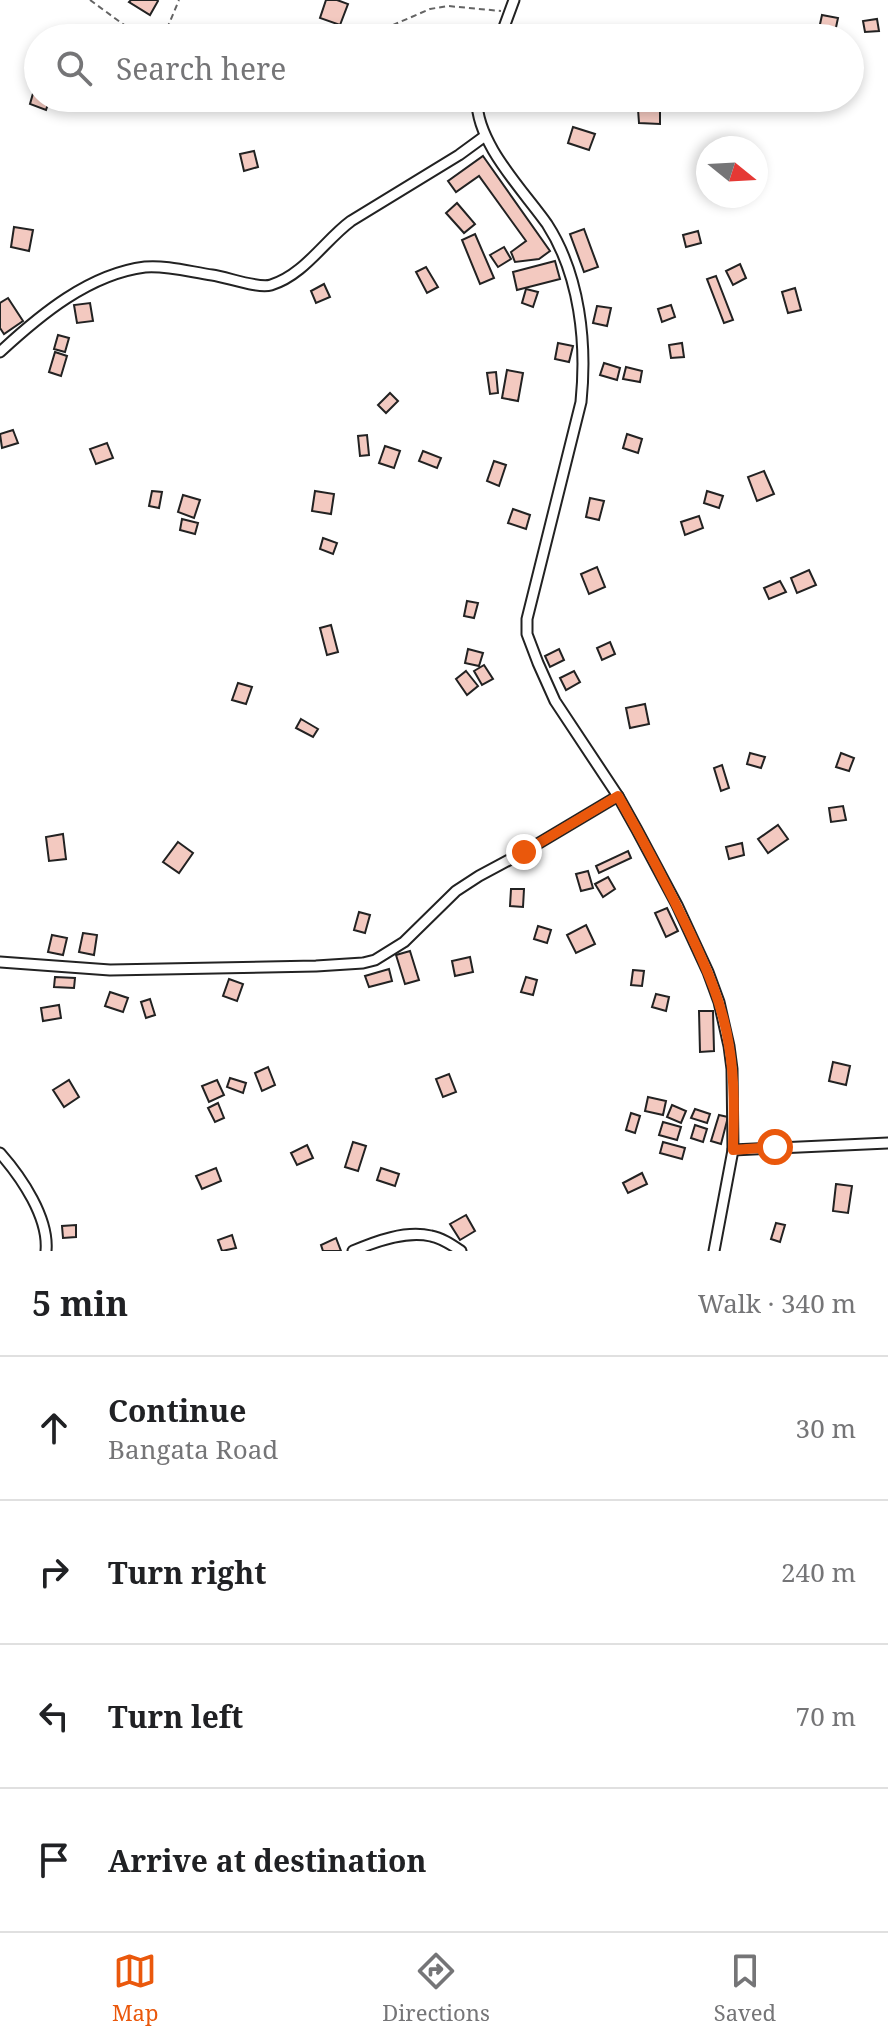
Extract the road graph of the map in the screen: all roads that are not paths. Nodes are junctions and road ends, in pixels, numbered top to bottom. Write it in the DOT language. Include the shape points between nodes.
graph roads {
  1 [pos="514,0"];
  2 [pos="506,24"];
  3 [pos="477,112"];
  4 [pos="485,136"];
  5 [pos="0,352"];
  6 [pos="618,796"];
  7 [pos="0,962"];
  8 [pos="888,1143"];
  9 [pos="733,1150"];
  10 [pos="0,1153"];
  11 [pos="46,1251"];
  12 [pos="353,1251"];
  13 [pos="461,1251"];
  14 [pos="714,1251"];
  1 -- 2 [label="street"];
  3 -- 4 [label="street"];
  4 -- 5 [label="street" via="351,221 278,282 262,287 155,267 132,270 103,278 70,298"];
  4 -- 6 [label="street" via="548,226 566,261 577,301 581,402 526,626 555,701"];
  6 -- 7 [label="street" via="456,891 404,942 375,960 110,970"];
  6 -- 9 [label="street" via="677,905 719,1002 732,1069"];
  8 -- 9 [label="street"];
  9 -- 14 [label="street"];
  10 -- 11 [label="street" via="39,1211"];
  12 -- 13 [label="street" via="417,1235"];
}
